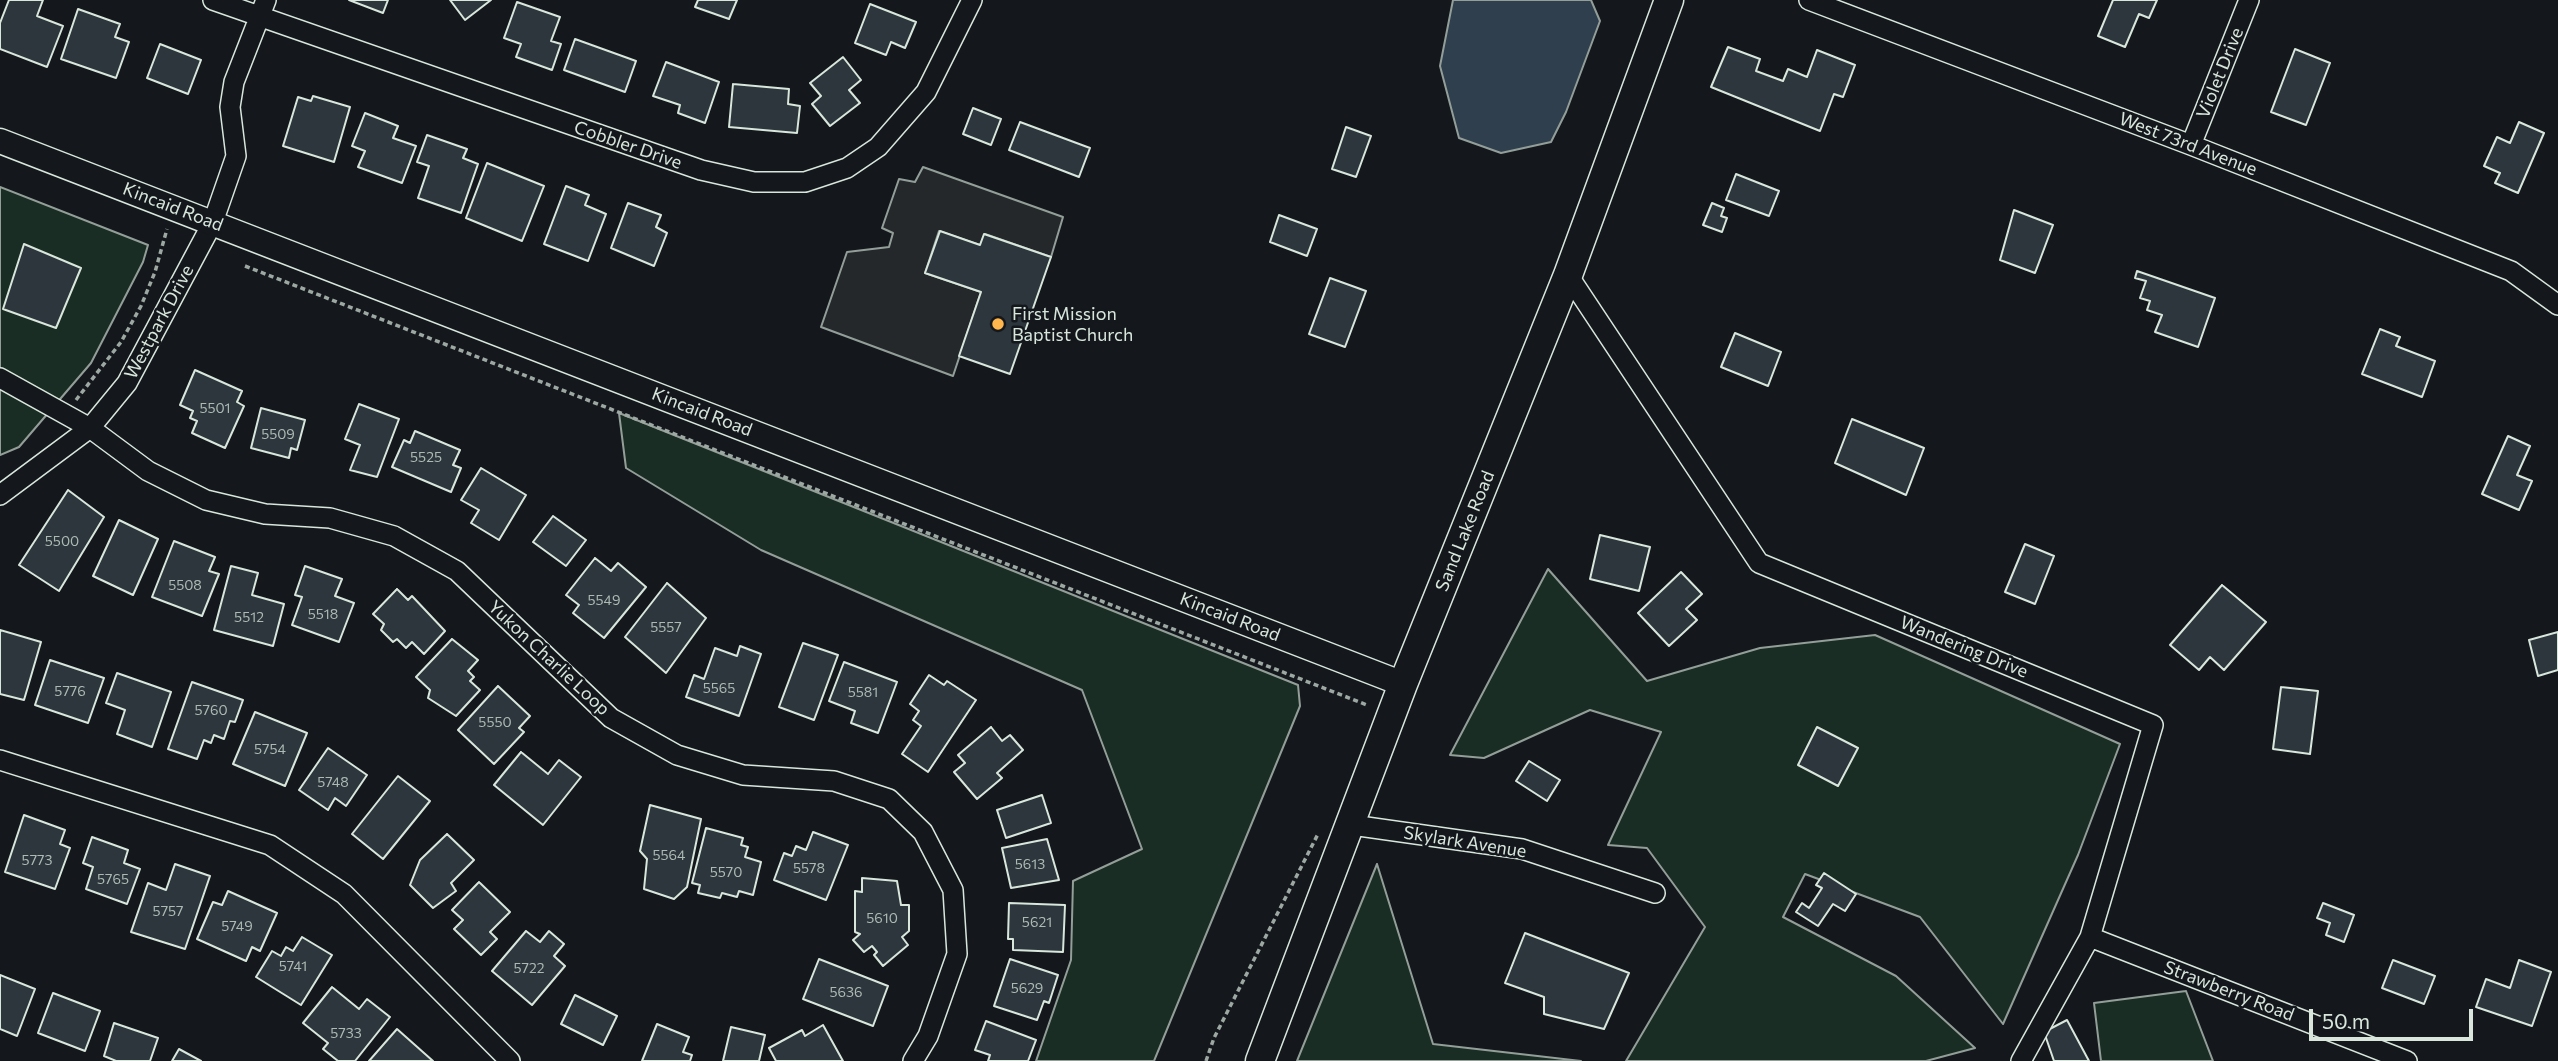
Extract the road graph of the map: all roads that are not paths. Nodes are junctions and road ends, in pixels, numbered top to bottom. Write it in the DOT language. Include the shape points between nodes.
graph roads {
  1 [pos="213,0"];
  2 [pos="972,0"];
  3 [pos="1669,0"];
  4 [pos="1809,0"];
  5 [pos="2249,0"];
  6 [pos="262,9"];
  7 [pos="0,141"];
  8 [pos="2191,145"];
  9 [pos="213,222"];
  10 [pos="1568,275"];
  11 [pos="2558,305"];
  12 [pos="0,378"];
  13 [pos="89,428"];
  14 [pos="0,495"];
  15 [pos="1403,684"];
  16 [pos="0,760"];
  17 [pos="1352,825"];
  18 [pos="1655,894"];
  19 [pos="2090,937"];
  20 [pos="510,1061"];
  21 [pos="913,1061"];
  22 [pos="1260,1061"];
  23 [pos="2021,1061"];
  24 [pos="2407,1061"];
  1 -- 6 [label="street, Cobbler Drive"];
  2 -- 6 [label="street, Cobbler Drive" via="926,92 900,124 848,168 805,182 754,182 701,170"];
  3 -- 10 [label="main road, Sand Lake Road"];
  4 -- 8 [label="street, West 73rd Avenue"];
  5 -- 8 [label="street, Violet Drive"];
  6 -- 9 [label="street, Westpark Drive" via="234,82 230,107 236,156"];
  7 -- 9 [label="street, Kincaid Road"];
  8 -- 11 [label="street, West 73rd Avenue" via="2511,271"];
  9 -- 13 [label="street, Westpark Drive" via="127,383"];
  9 -- 15 [label="street, Kincaid Road"];
  10 -- 15 [label="main road, Sand Lake Road"];
  10 -- 19 [label="street, Wandering Drive" via="1759,564 2153,724"];
  12 -- 13 [label="street, Yukon Charlie Loop"];
  13 -- 14 [label="street, Westpark Drive"];
  13 -- 21 [label="street, Yukon Charlie Loop" via="148,471 206,500 265,514 330,518 405,542 457,571 611,718 677,755 743,775 834,781 889,799 923,832 953,890 957,954 928,1036"];
  15 -- 17 [label="main road, Sand Lake Road"];
  16 -- 20 [label="street" via="270,845 344,894"];
  17 -- 18 [label="street, Skylark Avenue" via="1522,849"];
  17 -- 22 [label="main road, Sand Lake Road"];
  19 -- 23 [label="street, Wandering Drive"];
  19 -- 24 [label="street, Strawberry Road"];
}
